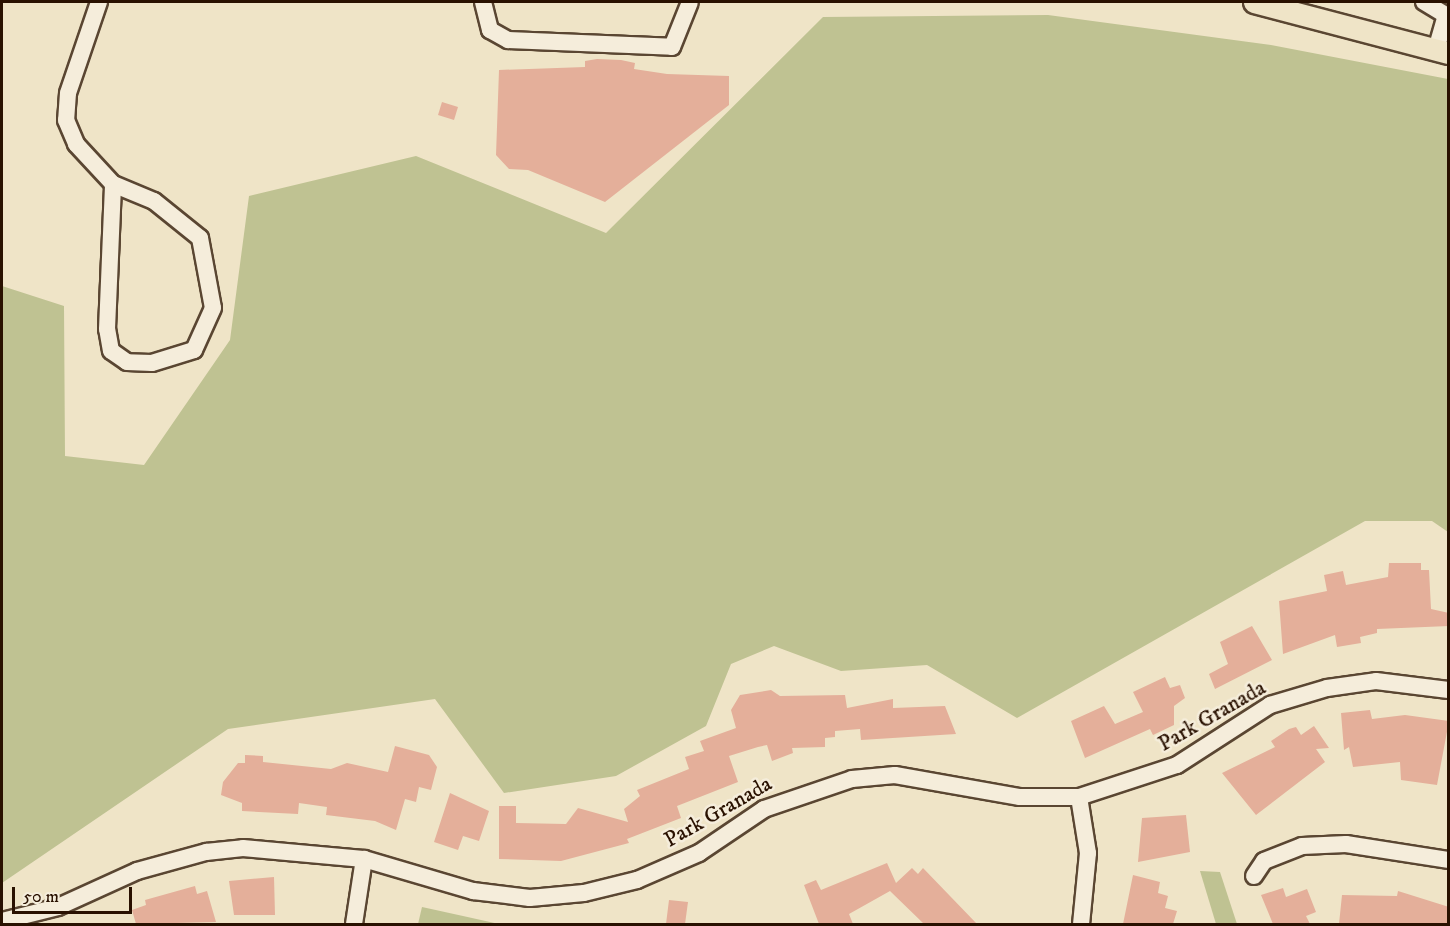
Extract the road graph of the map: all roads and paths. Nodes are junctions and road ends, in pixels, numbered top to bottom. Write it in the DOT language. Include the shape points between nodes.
graph roads {
  1 [pos="99,2"];
  2 [pos="483,2"];
  3 [pos="690,2"];
  4 [pos="1254,2"];
  5 [pos="1424,2"];
  6 [pos="1442,52"];
  7 [pos="112,184"];
  8 [pos="1449,690"];
  9 [pos="1079,797"];
  10 [pos="364,859"];
  11 [pos="1449,860"];
  12 [pos="1254,876"];
  13 [pos="2,921"];
  14 [pos="354,924"];
  15 [pos="1080,924"];
  1 -- 7 [label="street" via="68,93 66,120 76,144"];
  2 -- 3 [label="street" via="490,30 508,40 672,47"];
  4 -- 6 [label="main road"];
  5 -- 6 [label="street" via="1445,12"];
  7 -- 7 [label="street" via="107,329 111,351 127,362 152,363 194,350 213,308 200,238 154,201"];
  8 -- 9 [label="street, Park Granada" via="1376,681 1326,688 1270,705 1177,765"];
  9 -- 10 [label="street, Park Granada" via="1020,797 895,775 852,778 764,809 699,853 637,880 530,898 473,891"];
  9 -- 15 [label="street" via="1088,853"];
  10 -- 13 [label="street, Park Granada" via="306,850 206,852 137,871 58,907"];
  10 -- 14 [label="street"];
  11 -- 12 [label="street" via="1346,844 1279,853"];
}
